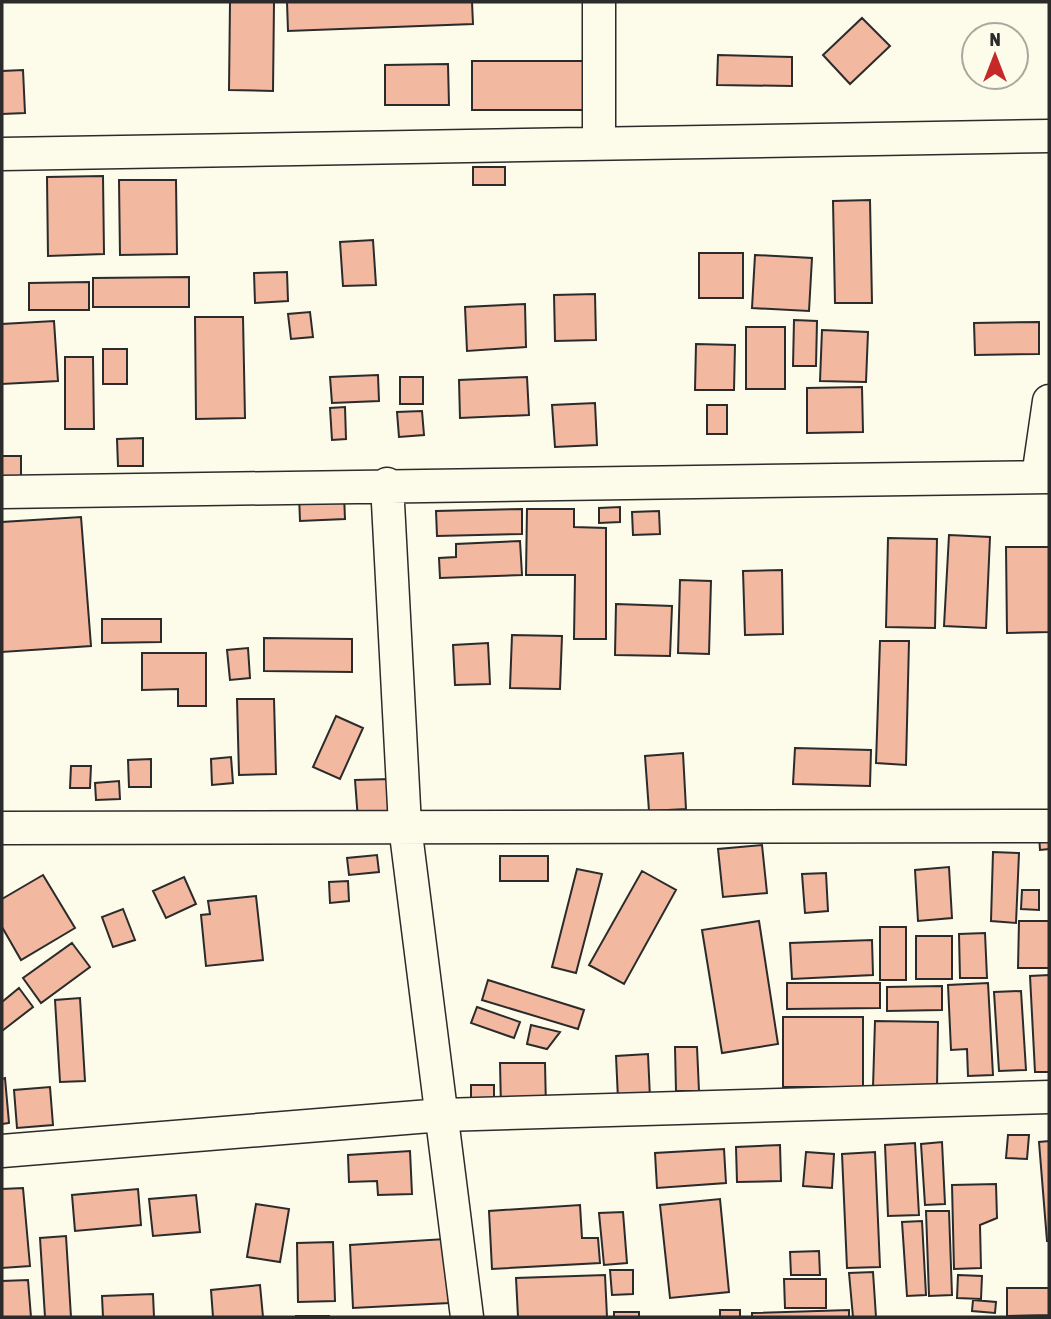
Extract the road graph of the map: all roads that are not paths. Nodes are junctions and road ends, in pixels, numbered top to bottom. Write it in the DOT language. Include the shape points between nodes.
graph roads {
  1 [pos="599,2"];
  2 [pos="1049,136"];
  3 [pos="599,141"];
  4 [pos="2,154"];
  5 [pos="1049,401"];
  6 [pos="1044,477"];
  7 [pos="387,484"];
  8 [pos="2,492"];
  9 [pos="405,826"];
  10 [pos="1049,826"];
  11 [pos="2,828"];
  12 [pos="1049,1097"];
  13 [pos="442,1115"];
  14 [pos="2,1151"];
  15 [pos="467,1317"];
  1 -- 3 [label="street"];
  2 -- 3 [label="street"];
  3 -- 4 [label="street"];
  5 -- 6 [label="street"];
  6 -- 7 [label="street"];
  7 -- 8 [label="street"];
  7 -- 9 [label="street"];
  9 -- 10 [label="street"];
  9 -- 11 [label="street"];
  9 -- 13 [label="street"];
  12 -- 13 [label="street"];
  13 -- 14 [label="street"];
  13 -- 15 [label="street"];
}
